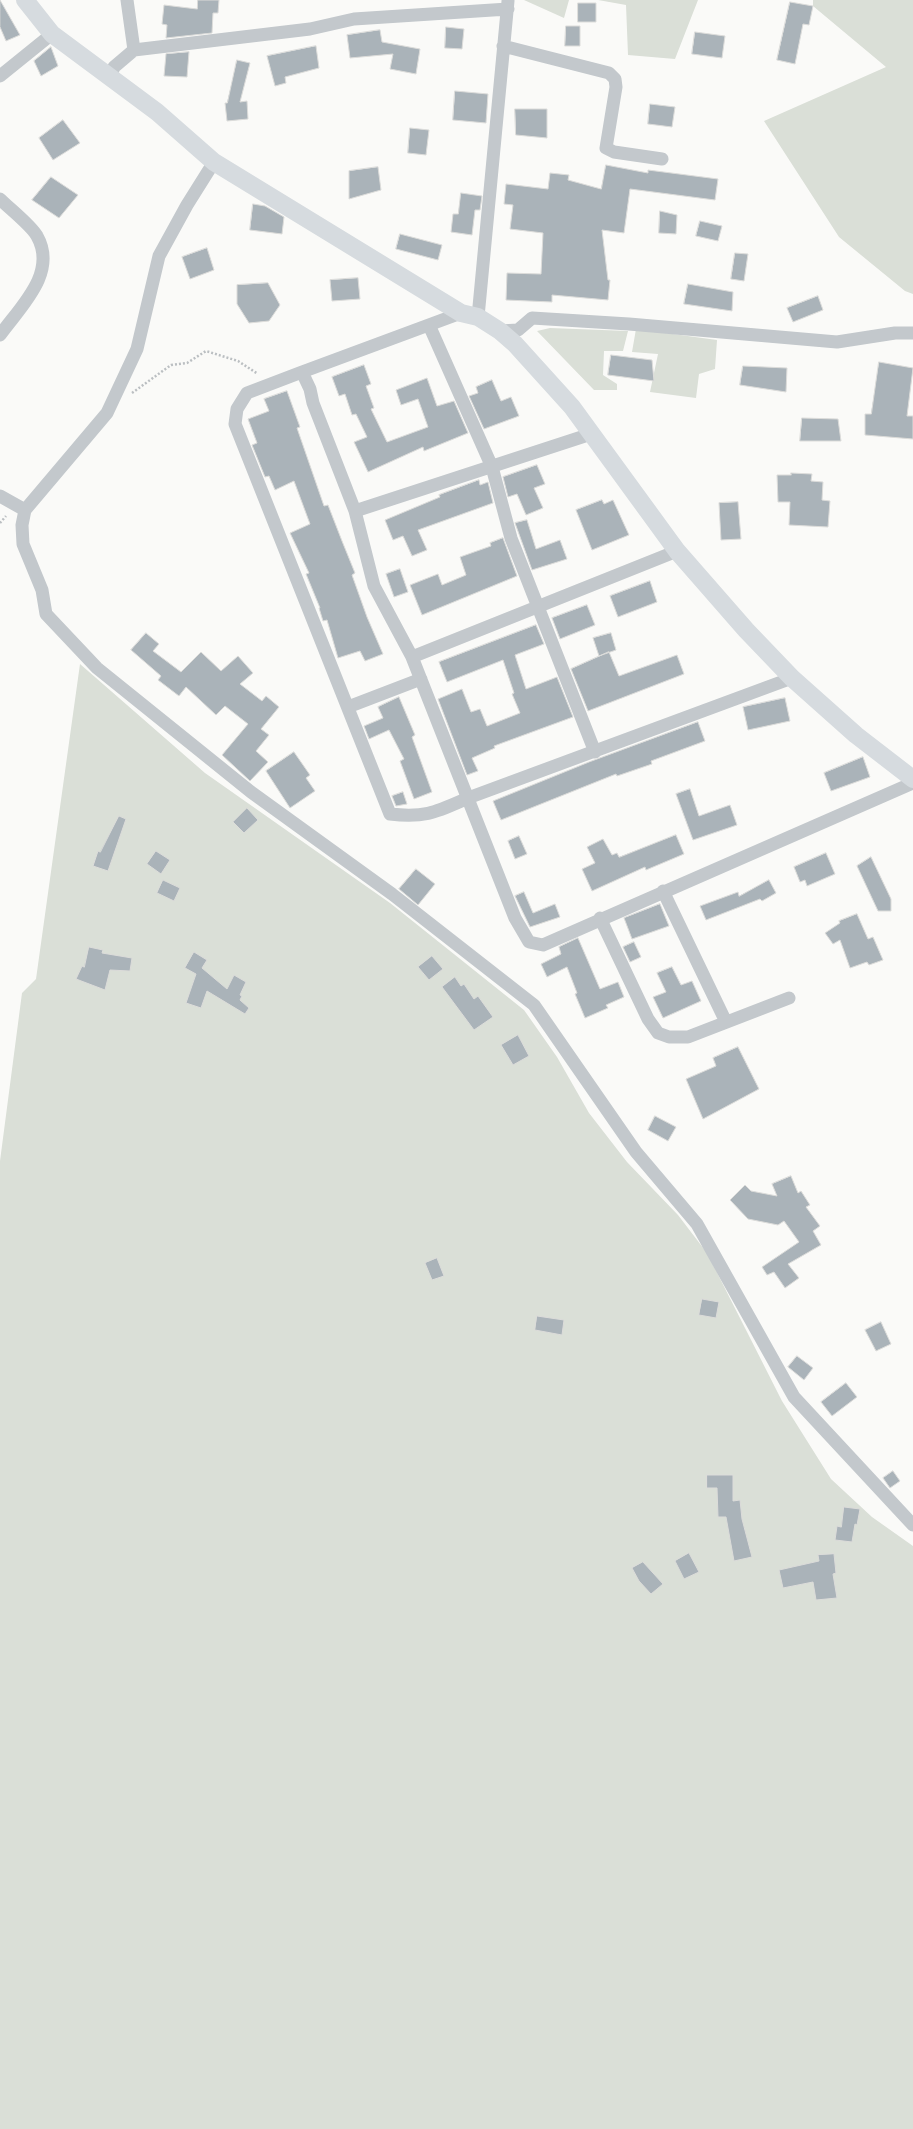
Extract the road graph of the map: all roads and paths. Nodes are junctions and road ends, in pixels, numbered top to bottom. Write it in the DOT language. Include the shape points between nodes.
graph roads {
  1 [pos="25,0"];
  2 [pos="127,0"];
  3 [pos="508,4"];
  4 [pos="52,34"];
  5 [pos="503,46"];
  6 [pos="134,50"];
  7 [pos="0,76"];
  8 [pos="110,77"];
  9 [pos="662,159"];
  10 [pos="214,162"];
  11 [pos="0,200"];
  12 [pos="469,315"];
  13 [pos="428,325"];
  14 [pos="500,331"];
  15 [pos="913,332"];
  16 [pos="0,335"];
  17 [pos="302,372"];
  18 [pos="269,384"];
  19 [pos="131,394"];
  20 [pos="591,434"];
  21 [pos="492,467"];
  22 [pos="0,496"];
  23 [pos="25,510"];
  24 [pos="355,511"];
  25 [pos="677,550"];
  26 [pos="539,607"];
  27 [pos="412,657"];
  28 [pos="792,678"];
  29 [pos="421,679"];
  30 [pos="348,707"];
  31 [pos="595,752"];
  32 [pos="913,779"];
  33 [pos="913,783"];
  34 [pos="468,798"];
  35 [pos="663,891"];
  36 [pos="600,918"];
  37 [pos="789,998"];
  38 [pos="726,1022"];
  39 [pos="913,1525"];
  1 -- 4 [label="street"];
  2 -- 6 [label="street"];
  3 -- 5 [label="street"];
  3 -- 6 [label="street" via="354,19 310,29"];
  4 -- 7 [label="street"];
  4 -- 8 [label="street"];
  5 -- 9 [label="street" via="601,70 611,75 615,79 616,87 606,148 614,152"];
  5 -- 12 [label="street"];
  6 -- 8 [label="street" via="114,67"];
  8 -- 10 [label="street" via="157,112"];
  10 -- 12 [label="street"];
  10 -- 23 [label="street" via="159,256 137,349 107,413"];
  11 -- 16 [label="street" via="37,235 43,252 44,268 39,281"];
  12 -- 13 [label="street"];
  12 -- 14 [label="street"];
  13 -- 17 [label="street"];
  13 -- 21 [label="street"];
  14 -- 15 [label="street" via="518,330 532,318 837,342"];
  14 -- 20 [label="street" via="572,407"];
  17 -- 18 [label="street"];
  17 -- 24 [label="street"];
  18 -- 19 [label="path" via="238,361 206,351 187,362 172,365"];
  18 -- 30 [label="street" via="246,393 237,409 235,424"];
  20 -- 21 [label="street"];
  20 -- 25 [label="street"];
  21 -- 24 [label="street"];
  21 -- 26 [label="street" via="511,538"];
  22 -- 23 [label="street"];
  23 -- 39 [label="street" via="22,525 23,544 42,590 46,614 97,668 251,792 392,894 534,1005 636,1152 697,1224 794,1397"];
  24 -- 27 [label="street" via="374,586"];
  25 -- 26 [label="street"];
  25 -- 28 [label="street" via="746,630"];
  26 -- 27 [label="street"];
  26 -- 31 [label="street"];
  27 -- 29 [label="street"];
  28 -- 31 [label="street"];
  28 -- 32 [label="street" via="856,735"];
  29 -- 30 [label="street"];
  29 -- 34 [label="street"];
  30 -- 34 [label="street" via="390,814 430,815"];
  31 -- 34 [label="street"];
  33 -- 35 [label="street"];
  34 -- 36 [label="street" via="515,918 529,942 543,945"];
  35 -- 36 [label="street"];
  35 -- 38 [label="street"];
  36 -- 38 [label="street" via="648,1019 658,1033 669,1037 688,1037"];
  37 -- 38 [label="street"];
}
